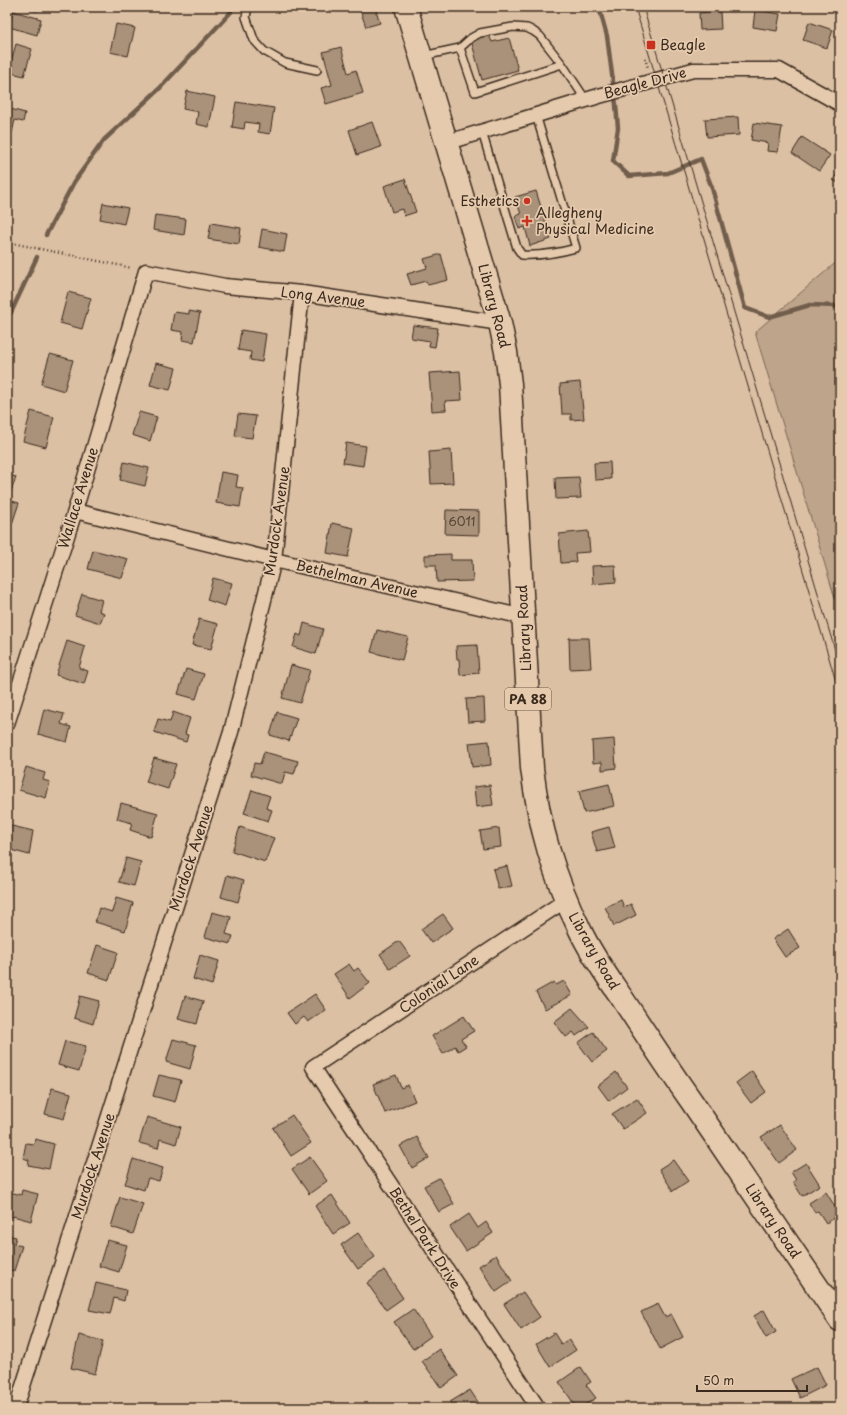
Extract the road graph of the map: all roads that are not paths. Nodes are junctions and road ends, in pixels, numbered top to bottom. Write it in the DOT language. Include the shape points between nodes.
graph roads {
  1 [pos="248,7"];
  2 [pos="406,7"];
  3 [pos="460,48"];
  4 [pos="421,56"];
  5 [pos="562,64"];
  6 [pos="317,70"];
  7 [pos="592,98"];
  8 [pos="840,104"];
  9 [pos="536,116"];
  10 [pos="482,132"];
  11 [pos="448,142"];
  12 [pos="146,271"];
  13 [pos="302,293"];
  14 [pos="500,323"];
  15 [pos="75,511"];
  16 [pos="274,560"];
  17 [pos="524,617"];
  18 [pos="7,724"];
  19 [pos="566,900"];
  20 [pos="313,1067"];
  21 [pos="840,1320"];
  22 [pos="16,1408"];
  23 [pos="538,1408"];
  1 -- 6 [label="lane" via="246,17 254,40 264,50 285,63"];
  2 -- 4 [label="main road, Library Road / PA 88"];
  3 -- 4 [label="lane"];
  3 -- 5 [label="lane" via="480,33 513,27 527,28 540,36"];
  3 -- 5 [label="lane" via="476,92"];
  4 -- 11 [label="main road, Library Road / PA 88"];
  5 -- 7 [label="lane"];
  7 -- 8 [label="street, Beagle Drive" via="693,70 779,70"];
  7 -- 9 [label="street, Beagle Drive"];
  9 -- 10 [label="street, Beagle Drive"];
  9 -- 10 [label="lane" via="576,248 564,252 532,256 522,255 517,248"];
  10 -- 11 [label="street, Beagle Drive"];
  11 -- 14 [label="main road, Library Road / PA 88"];
  12 -- 13 [label="street, Long Avenue" via="225,286"];
  12 -- 15 [label="street, Wallace Avenue"];
  13 -- 14 [label="street, Long Avenue"];
  13 -- 16 [label="street, Murdock Avenue"];
  14 -- 17 [label="main road, Library Road / PA 88" via="510,384"];
  15 -- 16 [label="street, Bethelman Avenue"];
  15 -- 18 [label="street, Wallace Avenue"];
  16 -- 17 [label="street, Bethelman Avenue"];
  16 -- 22 [label="street, Murdock Avenue" via="231,732"];
  17 -- 19 [label="main road, Library Road / PA 88" via="536,800 552,864"];
  19 -- 20 [label="street, Colonial Lane"];
  19 -- 21 [label="main road, Library Road / PA 88" via="580,932 599,964"];
  20 -- 23 [label="street, Bethel Park Drive"];
}
